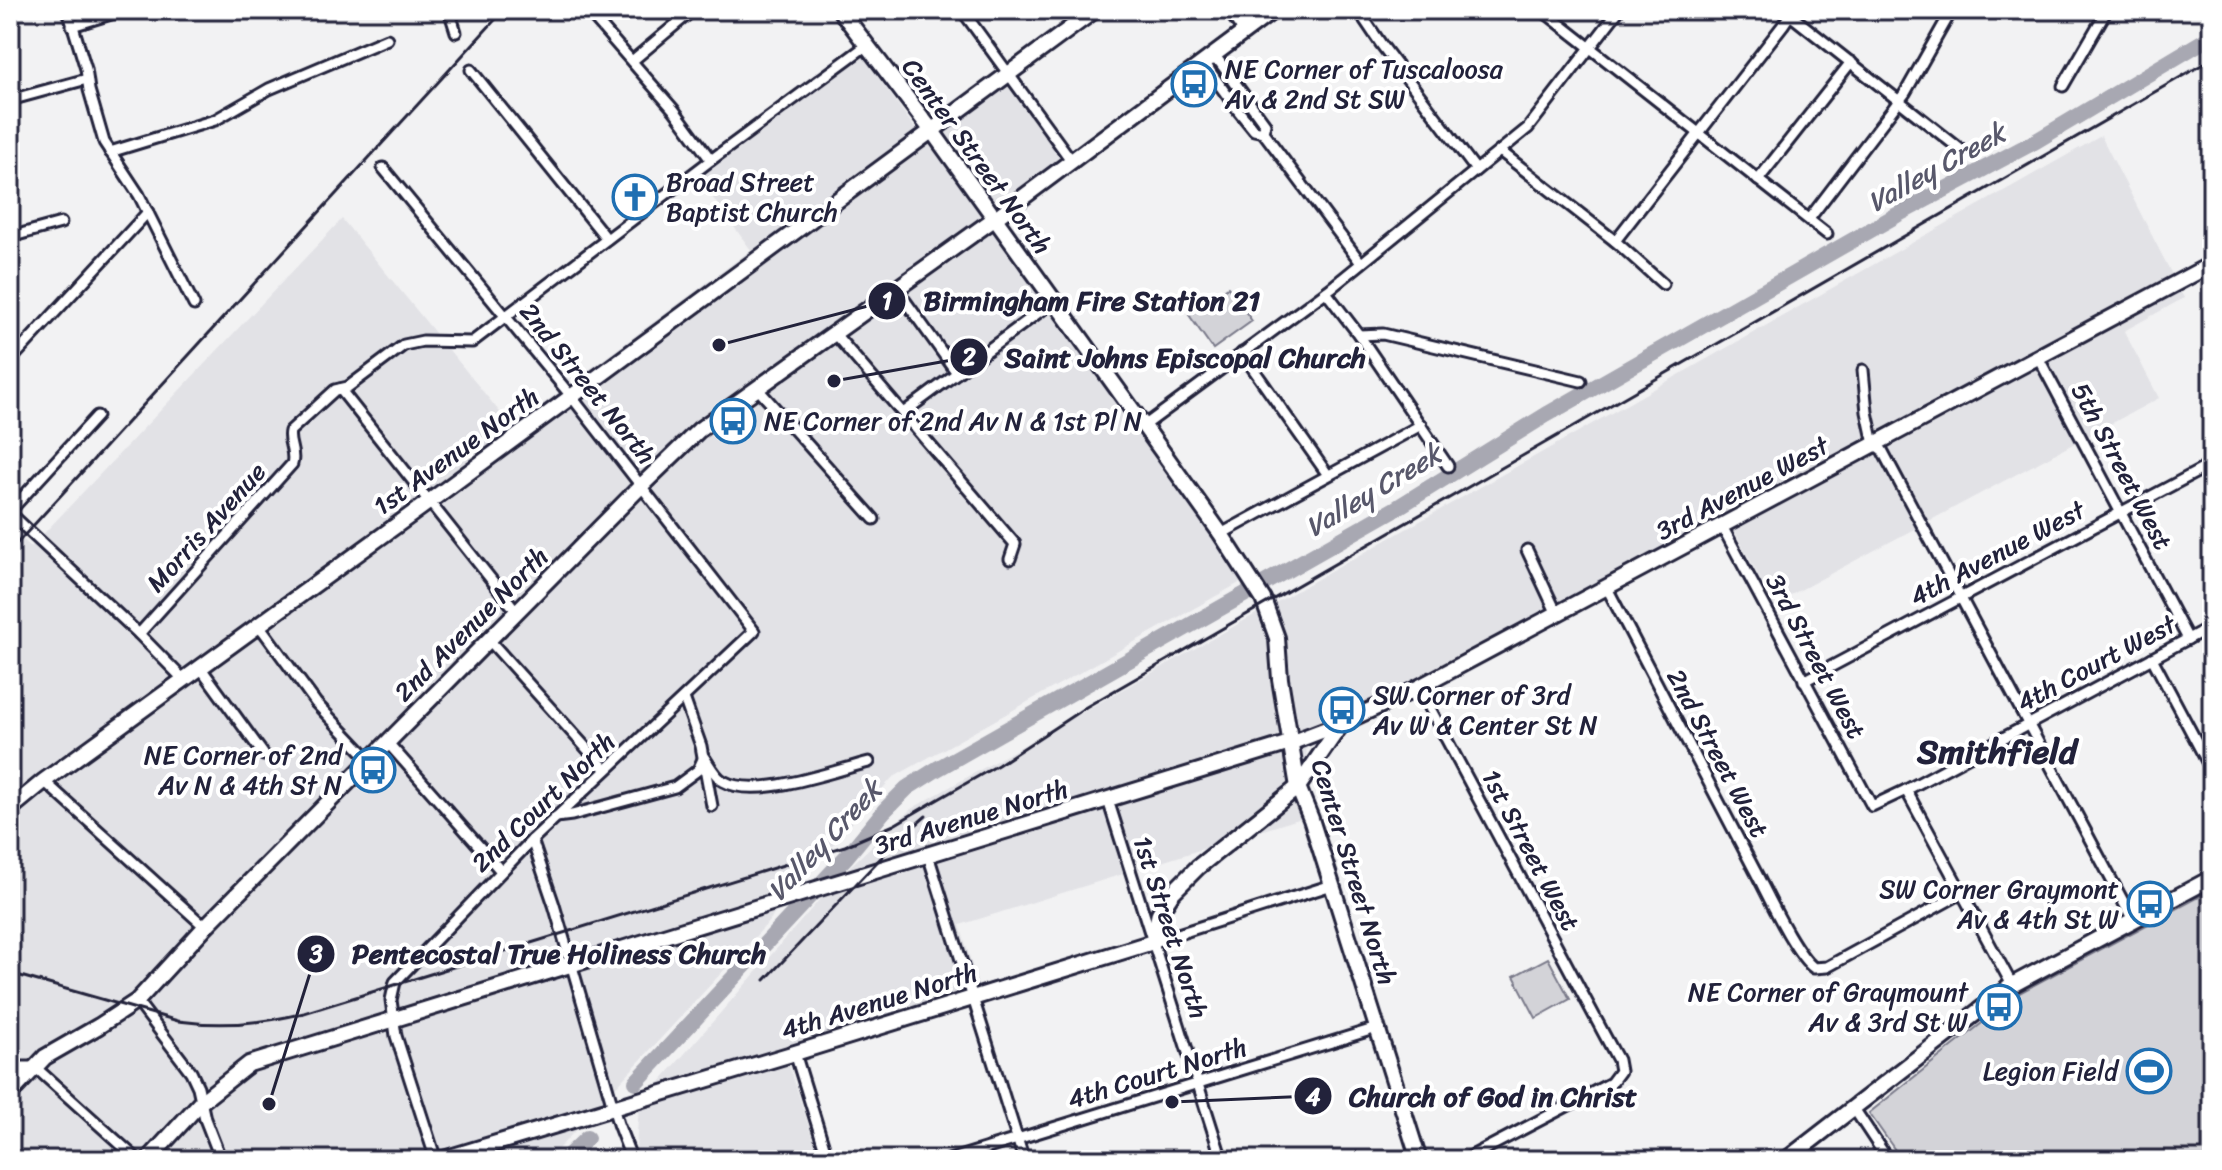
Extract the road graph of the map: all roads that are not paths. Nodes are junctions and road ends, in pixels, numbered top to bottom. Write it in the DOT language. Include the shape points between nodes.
graph roads {
  1 [pos="68,10"];
  2 [pos="124,10"];
  3 [pos="449,10"];
  4 [pos="587,10"];
  5 [pos="693,10"];
  6 [pos="840,10"];
  7 [pos="962,10"];
  8 [pos="1095,10"];
  9 [pos="1228,10"];
  10 [pos="1274,10"];
  11 [pos="1358,10"];
  12 [pos="1542,10"];
  13 [pos="1619,10"];
  14 [pos="1952,10"];
  15 [pos="2107,10"];
  16 [pos="1789,11"];
  17 [pos="72,26"];
  18 [pos="456,32"];
  19 [pos="1244,32"];
  20 [pos="387,39"];
  21 [pos="867,45"];
  22 [pos="1589,47"];
  23 [pos="1208,59"];
  24 [pos="632,61"];
  25 [pos="1851,62"];
  26 [pos="471,70"];
  27 [pos="1009,74"];
  28 [pos="87,79"];
  29 [pos="2063,86"];
  30 [pos="10,100"];
  31 [pos="1899,100"];
  32 [pos="932,131"];
  33 [pos="1698,133"];
  34 [pos="1960,149"];
  35 [pos="1500,151"];
  36 [pos="110,152"];
  37 [pos="711,160"];
  38 [pos="1071,160"];
  39 [pos="383,168"];
  40 [pos="1476,170"];
  41 [pos="1758,180"];
  42 [pos="148,212"];
  43 [pos="994,219"];
  44 [pos="1809,219"];
  45 [pos="61,223"];
  46 [pos="1827,234"];
  47 [pos="10,237"];
  48 [pos="607,239"];
  49 [pos="1615,241"];
  50 [pos="1361,263"];
  51 [pos="2212,264"];
  52 [pos="1663,284"];
  53 [pos="896,288"];
  54 [pos="1326,292"];
  55 [pos="1054,301"];
  56 [pos="194,305"];
  57 [pos="507,316"];
  58 [pos="834,333"];
  59 [pos="1359,335"];
  60 [pos="1242,353"];
  61 [pos="2038,357"];
  62 [pos="10,361"];
  63 [pos="1863,370"];
  64 [pos="957,373"];
  65 [pos="1581,381"];
  66 [pos="757,388"];
  67 [pos="340,389"];
  68 [pos="571,396"];
  69 [pos="903,413"];
  70 [pos="97,416"];
  71 [pos="1421,425"];
  72 [pos="1144,426"];
  73 [pos="1874,444"];
  74 [pos="2212,464"];
  75 [pos="1448,466"];
  76 [pos="1328,475"];
  77 [pos="642,485"];
  78 [pos="430,501"];
  79 [pos="2121,511"];
  80 [pos="10,512"];
  81 [pos="874,519"];
  82 [pos="1722,526"];
  83 [pos="1221,534"];
  84 [pos="1527,550"];
  85 [pos="1010,559"];
  86 [pos="1607,588"];
  87 [pos="1961,597"];
  88 [pos="517,612"];
  89 [pos="1557,614"];
  90 [pos="259,625"];
  91 [pos="2212,626"];
  92 [pos="754,631"];
  93 [pos="139,634"];
  94 [pos="2188,639"];
  95 [pos="489,640"];
  96 [pos="2152,658"];
  97 [pos="200,667"];
  98 [pos="184,680"];
  99 [pos="1804,681"];
  100 [pos="1412,691"];
  101 [pos="684,698"];
  102 [pos="1342,723"];
  103 [pos="2029,724"];
  104 [pos="388,743"];
  105 [pos="1290,743"];
  106 [pos="264,755"];
  107 [pos="704,757"];
  108 [pos="370,760"];
  109 [pos="869,762"];
  110 [pos="606,770"];
  111 [pos="2212,771"];
  112 [pos="44,781"];
  113 [pos="1298,787"];
  114 [pos="1906,790"];
  115 [pos="1108,800"];
  116 [pos="712,806"];
  117 [pos="1872,806"];
  118 [pos="10,809"];
  119 [pos="556,817"];
  120 [pos="532,840"];
  121 [pos="928,855"];
  122 [pos="501,871"];
  123 [pos="2212,878"];
  124 [pos="1332,885"];
  125 [pos="1962,893"];
  126 [pos="2133,920"];
  127 [pos="205,927"];
  128 [pos="1153,942"];
  129 [pos="570,966"];
  130 [pos="2012,985"];
  131 [pos="973,998"];
  132 [pos="137,1001"];
  133 [pos="393,1020"];
  134 [pos="1377,1028"];
  135 [pos="795,1053"];
  136 [pos="10,1067"];
  137 [pos="35,1067"];
  138 [pos="1197,1083"];
  139 [pos="10,1094"];
  140 [pos="201,1102"];
  141 [pos="613,1107"];
  142 [pos="1853,1107"];
  143 [pos="1018,1139"];
  144 [pos="138,1160"];
  145 [pos="148,1160"];
  146 [pos="221,1160"];
  147 [pos="438,1160"];
  148 [pos="632,1160"];
  149 [pos="828,1160"];
  150 [pos="949,1160"];
  151 [pos="1024,1160"];
  152 [pos="1222,1160"];
  153 [pos="1419,1160"];
  154 [pos="1464,1160"];
  155 [pos="1786,1160"];
  156 [pos="1888,1160"];
  1 -- 17 [label="street"];
  2 -- 17 [label="street"];
  3 -- 18 [label="street"];
  4 -- 24 [label="street"];
  5 -- 24 [label="street"];
  6 -- 21 [label="street, Center Street North"];
  7 -- 27 [label="street"];
  8 -- 27 [label="street, 1st Avenue North"];
  9 -- 19 [label="street"];
  10 -- 19 [label="street, 2nd Avenue North"];
  11 -- 40 [label="street"];
  12 -- 22 [label="street"];
  13 -- 22 [label="street"];
  14 -- 31 [label="street"];
  15 -- 29 [label="street"];
  16 -- 25 [label="street"];
  16 -- 33 [label="street"];
  17 -- 28 [label="street"];
  19 -- 23 [label="street, 2nd Avenue North"];
  20 -- 36 [label="street" via="269,89 215,120"];
  21 -- 32 [label="street, Center Street North"];
  21 -- 37 [label="street, Morris Avenue"];
  22 -- 33 [label="street"];
  22 -- 35 [label="street" via="1528,128"];
  23 -- 38 [label="street, 2nd Avenue North"];
  23 -- 50 [label="street" via="1219,61 1265,124 1263,132"];
  24 -- 37 [label="street"];
  25 -- 31 [label="street"];
  25 -- 41 [label="street"];
  26 -- 48 [label="street"];
  27 -- 32 [label="street, 1st Avenue North"];
  27 -- 38 [label="street"];
  28 -- 30 [label="street"];
  28 -- 36 [label="street"];
  31 -- 34 [label="street"];
  31 -- 44 [label="street"];
  32 -- 43 [label="street, Center Street North"];
  32 -- 68 [label="street, 1st Avenue North"];
  33 -- 41 [label="street"];
  33 -- 49 [label="street"];
  35 -- 40 [label="street"];
  35 -- 49 [label="street"];
  36 -- 42 [label="street"];
  37 -- 48 [label="street, Morris Avenue"];
  38 -- 43 [label="street, 2nd Avenue North"];
  39 -- 57 [label="street, 2nd Street North"];
  40 -- 50 [label="street"];
  41 -- 44 [label="street"];
  42 -- 56 [label="street"];
  42 -- 62 [label="street"];
  43 -- 53 [label="street, 2nd Avenue North"];
  43 -- 55 [label="street, Center Street North"];
  44 -- 46 [label="street"];
  45 -- 47 [label="street"];
  48 -- 57 [label="street, Morris Avenue"];
  49 -- 52 [label="street"];
  50 -- 54 [label="street"];
  51 -- 61 [label="street, 3rd Avenue West"];
  53 -- 58 [label="street, 2nd Avenue North"];
  53 -- 64 [label="street"];
  54 -- 59 [label="street"];
  54 -- 60 [label="street"];
  55 -- 64 [label="street"];
  55 -- 72 [label="street, Center Street North"];
  57 -- 67 [label="street, Morris Avenue" via="472,342 404,345"];
  57 -- 68 [label="street, 2nd Street North"];
  58 -- 66 [label="street, 2nd Avenue North"];
  58 -- 69 [label="street"];
  59 -- 65 [label="street" via="1383,334"];
  59 -- 71 [label="street"];
  60 -- 72 [label="street"];
  60 -- 76 [label="street"];
  61 -- 73 [label="street, 3rd Avenue West"];
  61 -- 79 [label="street, 5th Street West"];
  63 -- 73 [label="street"];
  64 -- 69 [label="street"];
  66 -- 77 [label="street, 2nd Avenue North" via="699,430"];
  66 -- 81 [label="street"];
  67 -- 78 [label="street"];
  67 -- 93 [label="street, Morris Avenue" via="290,431 292,464"];
  68 -- 77 [label="street, 2nd Street North"];
  68 -- 78 [label="street, 1st Avenue North"];
  69 -- 85 [label="street" via="1015,544"];
  70 -- 80 [label="street"];
  71 -- 75 [label="street"];
  71 -- 76 [label="street"];
  72 -- 83 [label="street, Center Street North"];
  73 -- 82 [label="street, 3rd Avenue West"];
  73 -- 87 [label="street"];
  74 -- 79 [label="street, 4th Avenue West"];
  76 -- 83 [label="street"];
  77 -- 88 [label="street, 2nd Avenue North"];
  77 -- 92 [label="street, 2nd Street North"];
  78 -- 88 [label="street"];
  78 -- 90 [label="street, 1st Avenue North"];
  79 -- 87 [label="street, 4th Avenue West"];
  79 -- 94 [label="street, 5th Street West"];
  80 -- 93 [label="street"];
  82 -- 86 [label="street, 3rd Avenue West"];
  82 -- 99 [label="street, 3rd Street West"];
  83 -- 105 [label="street, Center Street North" via="1263,599 1277,638"];
  84 -- 89 [label="street"];
  86 -- 89 [label="street, 3rd Avenue West"];
  86 -- 125 [label="street, 2nd Street West" via="1807,963 1827,967"];
  87 -- 99 [label="street, 4th Avenue West"];
  87 -- 103 [label="street"];
  88 -- 95 [label="street, 2nd Avenue North"];
  89 -- 100 [label="street, 3rd Avenue West"];
  90 -- 97 [label="street, 1st Avenue North"];
  90 -- 108 [label="street" via="316,703"];
  91 -- 94 [label="street, 4th Court West"];
  92 -- 101 [label="street, 2nd Court North"];
  93 -- 98 [label="street"];
  94 -- 96 [label="street, 4th Court West"];
  95 -- 104 [label="street, 2nd Avenue North"];
  95 -- 110 [label="street"];
  96 -- 103 [label="street, 4th Court West"];
  96 -- 111 [label="street"];
  97 -- 98 [label="street, 1st Avenue North"];
  97 -- 106 [label="street"];
  98 -- 112 [label="street, 1st Avenue North"];
  99 -- 117 [label="street, 3rd Street West"];
  100 -- 102 [label="street, 3rd Avenue West"];
  100 -- 154 [label="street, 1st Street West" via="1425,699 1620,1071 1611,1083"];
  101 -- 107 [label="street"];
  101 -- 110 [label="street, 2nd Court North"];
  102 -- 105 [label="street, 3rd Avenue West"];
  102 -- 113 [label="street"];
  103 -- 114 [label="street, 4th Court West"];
  103 -- 126 [label="street"];
  104 -- 108 [label="street, 2nd Avenue North"];
  104 -- 122 [label="street"];
  105 -- 113 [label="street, Center Street North"];
  105 -- 115 [label="street, 3rd Avenue North"];
  107 -- 109 [label="street" via="721,780 745,789 789,784"];
  107 -- 116 [label="street"];
  107 -- 119 [label="street" via="698,770 675,787"];
  108 -- 127 [label="street, 2nd Avenue North"];
  110 -- 119 [label="street, 2nd Court North"];
  112 -- 118 [label="street, 1st Avenue North"];
  112 -- 127 [label="street"];
  113 -- 124 [label="street, Center Street North"];
  113 -- 128 [label="street" via="1182,881 1159,913"];
  114 -- 117 [label="street, 4th Court West"];
  114 -- 125 [label="street"];
  115 -- 121 [label="street, 3rd Avenue North"];
  115 -- 128 [label="street, 1st Street North"];
  119 -- 120 [label="street, 2nd Court North"];
  120 -- 122 [label="street, 2nd Court North"];
  120 -- 129 [label="street"];
  121 -- 129 [label="street, 3rd Avenue North"];
  121 -- 131 [label="street"];
  122 -- 133 [label="street, 2nd Court North" via="395,982"];
  123 -- 126 [label="street"];
  124 -- 128 [label="street, 4th Avenue North"];
  124 -- 134 [label="street, Center Street North"];
  125 -- 130 [label="street"];
  126 -- 130 [label="street"];
  127 -- 132 [label="street, 2nd Avenue North"];
  128 -- 131 [label="street, 4th Avenue North"];
  128 -- 138 [label="street, 1st Street North"];
  129 -- 133 [label="street, 3rd Avenue North"];
  129 -- 141 [label="street"];
  130 -- 142 [label="street"];
  131 -- 135 [label="street, 4th Avenue North"];
  131 -- 143 [label="street"];
  132 -- 137 [label="street, 2nd Avenue North"];
  132 -- 140 [label="street" via="191,1072"];
  133 -- 140 [label="street, 3rd Avenue North" via="249,1064"];
  133 -- 147 [label="street"];
  134 -- 138 [label="street, 4th Court North"];
  134 -- 153 [label="street, Center Street North"];
  135 -- 141 [label="street, 4th Avenue North"];
  135 -- 149 [label="street"];
  136 -- 137 [label="street"];
  137 -- 139 [label="street, 2nd Avenue North"];
  137 -- 144 [label="street"];
  138 -- 143 [label="street, 4th Court North"];
  138 -- 152 [label="street, 1st Street North"];
  140 -- 145 [label="street, 3rd Avenue North"];
  140 -- 146 [label="street"];
  141 -- 147 [label="street, 4th Avenue North"];
  141 -- 148 [label="street"];
  142 -- 155 [label="street"];
  142 -- 156 [label="street"];
  143 -- 150 [label="street, 4th Court North"];
  143 -- 151 [label="street"];
}
